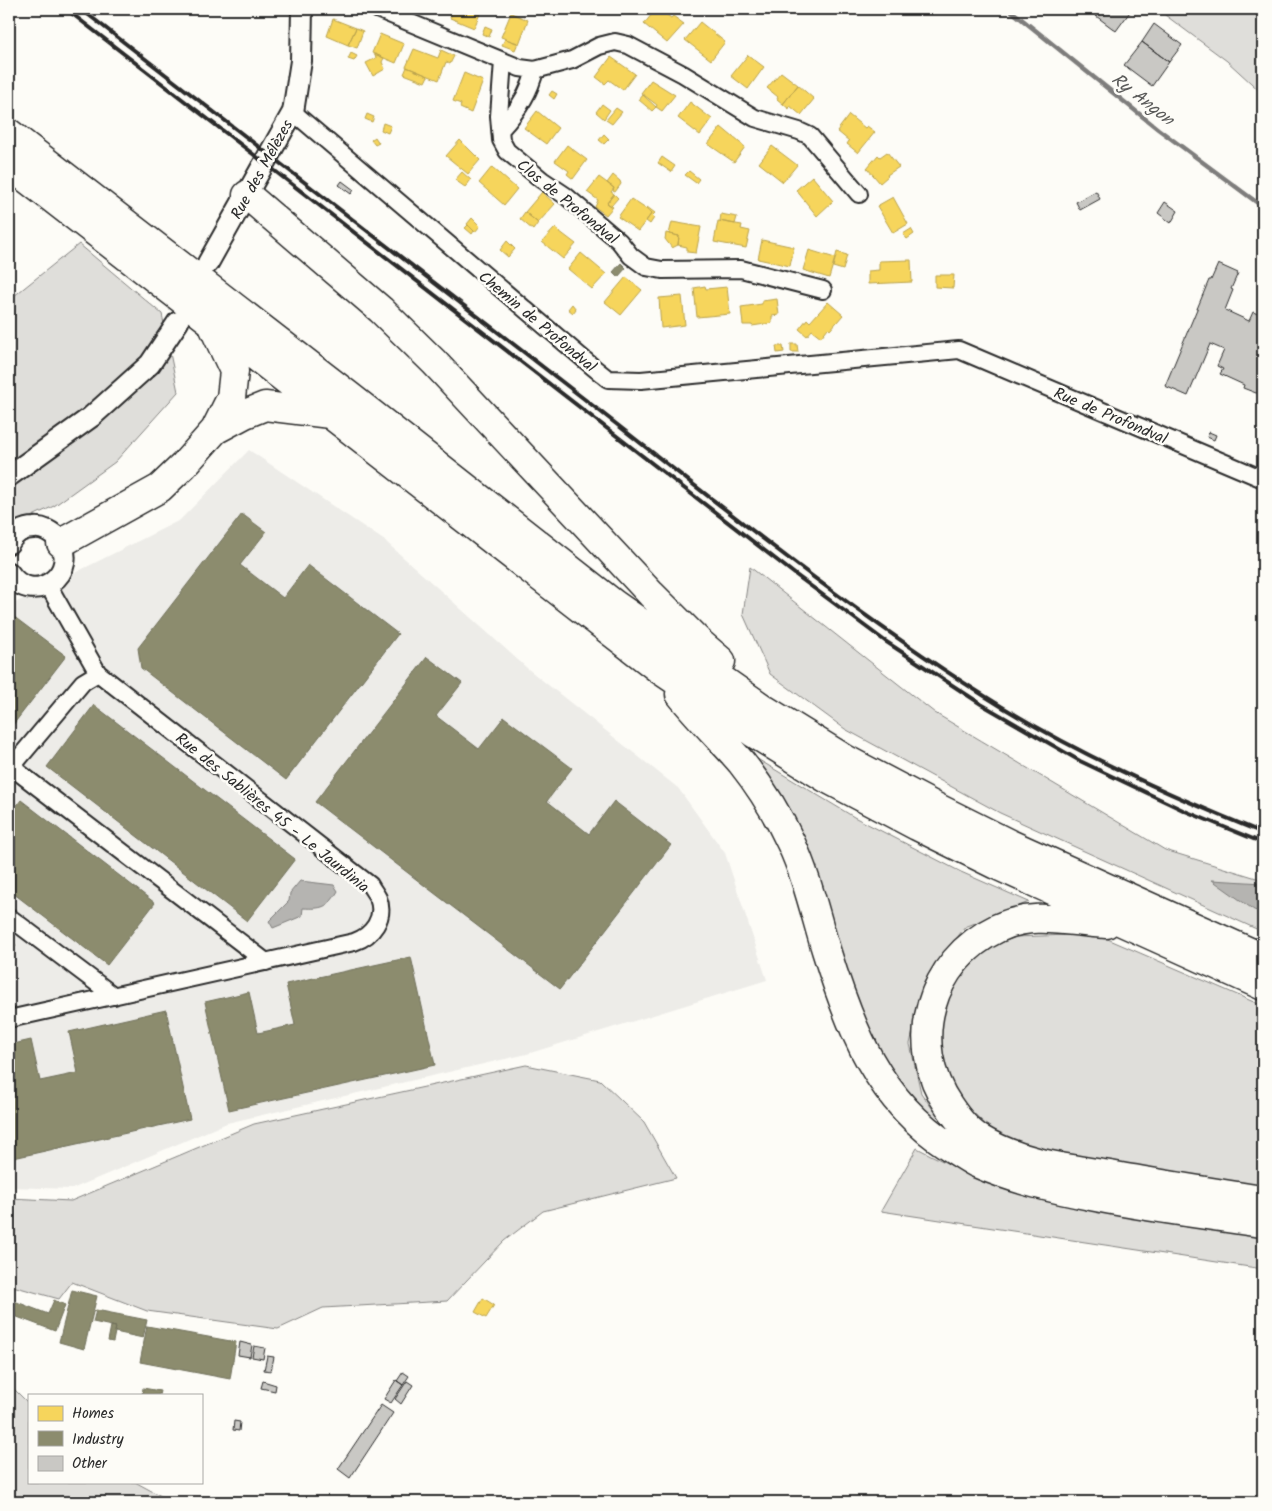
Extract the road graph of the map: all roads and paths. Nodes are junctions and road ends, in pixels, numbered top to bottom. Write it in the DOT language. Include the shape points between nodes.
graph roads {
  1 [pos="302,9"];
  2 [pos="377,9"];
  3 [pos="503,61"];
  4 [pos="535,70"];
  5 [pos="293,112"];
  6 [pos="501,129"];
  7 [pos="9,133"];
  8 [pos="9,165"];
  9 [pos="859,194"];
  10 [pos="247,195"];
  11 [pos="208,263"];
  12 [pos="822,290"];
  13 [pos="210,320"];
  14 [pos="178,322"];
  15 [pos="958,350"];
  16 [pos="332,414"];
  17 [pos="215,430"];
  18 [pos="9,476"];
  19 [pos="1263,479"];
  20 [pos="9,543"];
  21 [pos="61,543"];
  22 [pos="10,577"];
  23 [pos="50,584"];
  24 [pos="660,670"];
  25 [pos="98,673"];
  26 [pos="764,709"];
  27 [pos="10,767"];
  28 [pos="9,918"];
  29 [pos="1128,926"];
  30 [pos="1263,958"];
  31 [pos="266,962"];
  32 [pos="1263,986"];
  33 [pos="114,996"];
  34 [pos="9,1019"];
  35 [pos="1263,1200"];
  36 [pos="1263,1223"];
  1 -- 5 [label="street, Rue des Mélèzes" via="301,61"];
  2 -- 3 [label="street"];
  3 -- 4 [label="street"];
  3 -- 6 [label="street, Clos de Profondval"];
  4 -- 6 [label="street" via="532,85"];
  4 -- 9 [label="street" via="572,60 599,46 615,42 628,45 755,118 810,136"];
  5 -- 10 [label="street, Rue des Mélèzes"];
  5 -- 15 [label="street, Chemin de Profondval" via="608,378 640,380"];
  6 -- 12 [label="street, Clos de Profondval" via="500,140 507,151 566,196 646,267 662,270 741,269"];
  7 -- 26 [label="highway" via="614,604"];
  8 -- 13 [label="highway"];
  10 -- 11 [label="street, Rue des Mélèzes"];
  10 -- 26 [label="highway" via="381,310 434,362 651,594 738,676"];
  13 -- 16 [label="highway"];
  13 -- 17 [label="highway" via="234,371 231,398"];
  14 -- 18 [label="street" via="150,364 91,417"];
  15 -- 19 [label="street, Rue de Profondval"];
  16 -- 17 [label="highway" via="264,406"];
  16 -- 24 [label="highway"];
  17 -- 21 [label="highway" via="160,488"];
  20 -- 21 [label="street" via="27,528 36,528 46,530"];
  21 -- 23 [label="street" via="65,561 63,570"];
  22 -- 23 [label="street" via="24,586 38,588"];
  23 -- 25 [label="street, Rue des Sablières 45 - Le Jaurdinia"];
  24 -- 29 [label="highway" via="826,778 996,866"];
  24 -- 36 [label="highway" via="741,763 768,801 791,843 808,887 849,1020 871,1065 898,1103 930,1134 974,1162 1049,1188 1124,1203"];
  25 -- 27 [label="street" via="83,682"];
  25 -- 31 [label="street, Rue des Sablières 45 - Le Jaurdinia" via="370,885 379,899 380,915 375,928 364,939"];
  26 -- 30 [label="highway" via="845,759 1010,844"];
  27 -- 31 [label="street"];
  28 -- 33 [label="street"];
  29 -- 32 [label="highway"];
  29 -- 35 [label="highway" via="1027,918 998,928 971,944 949,967 928,1017 926,1039 930,1068 940,1092 956,1117 978,1138 1009,1154 1049,1166"];
  31 -- 33 [label="street, Rue des Sablières 45 - Le Jaurdinia"];
  33 -- 34 [label="street, Rue des Sablières 45 - Le Jaurdinia"];
}
